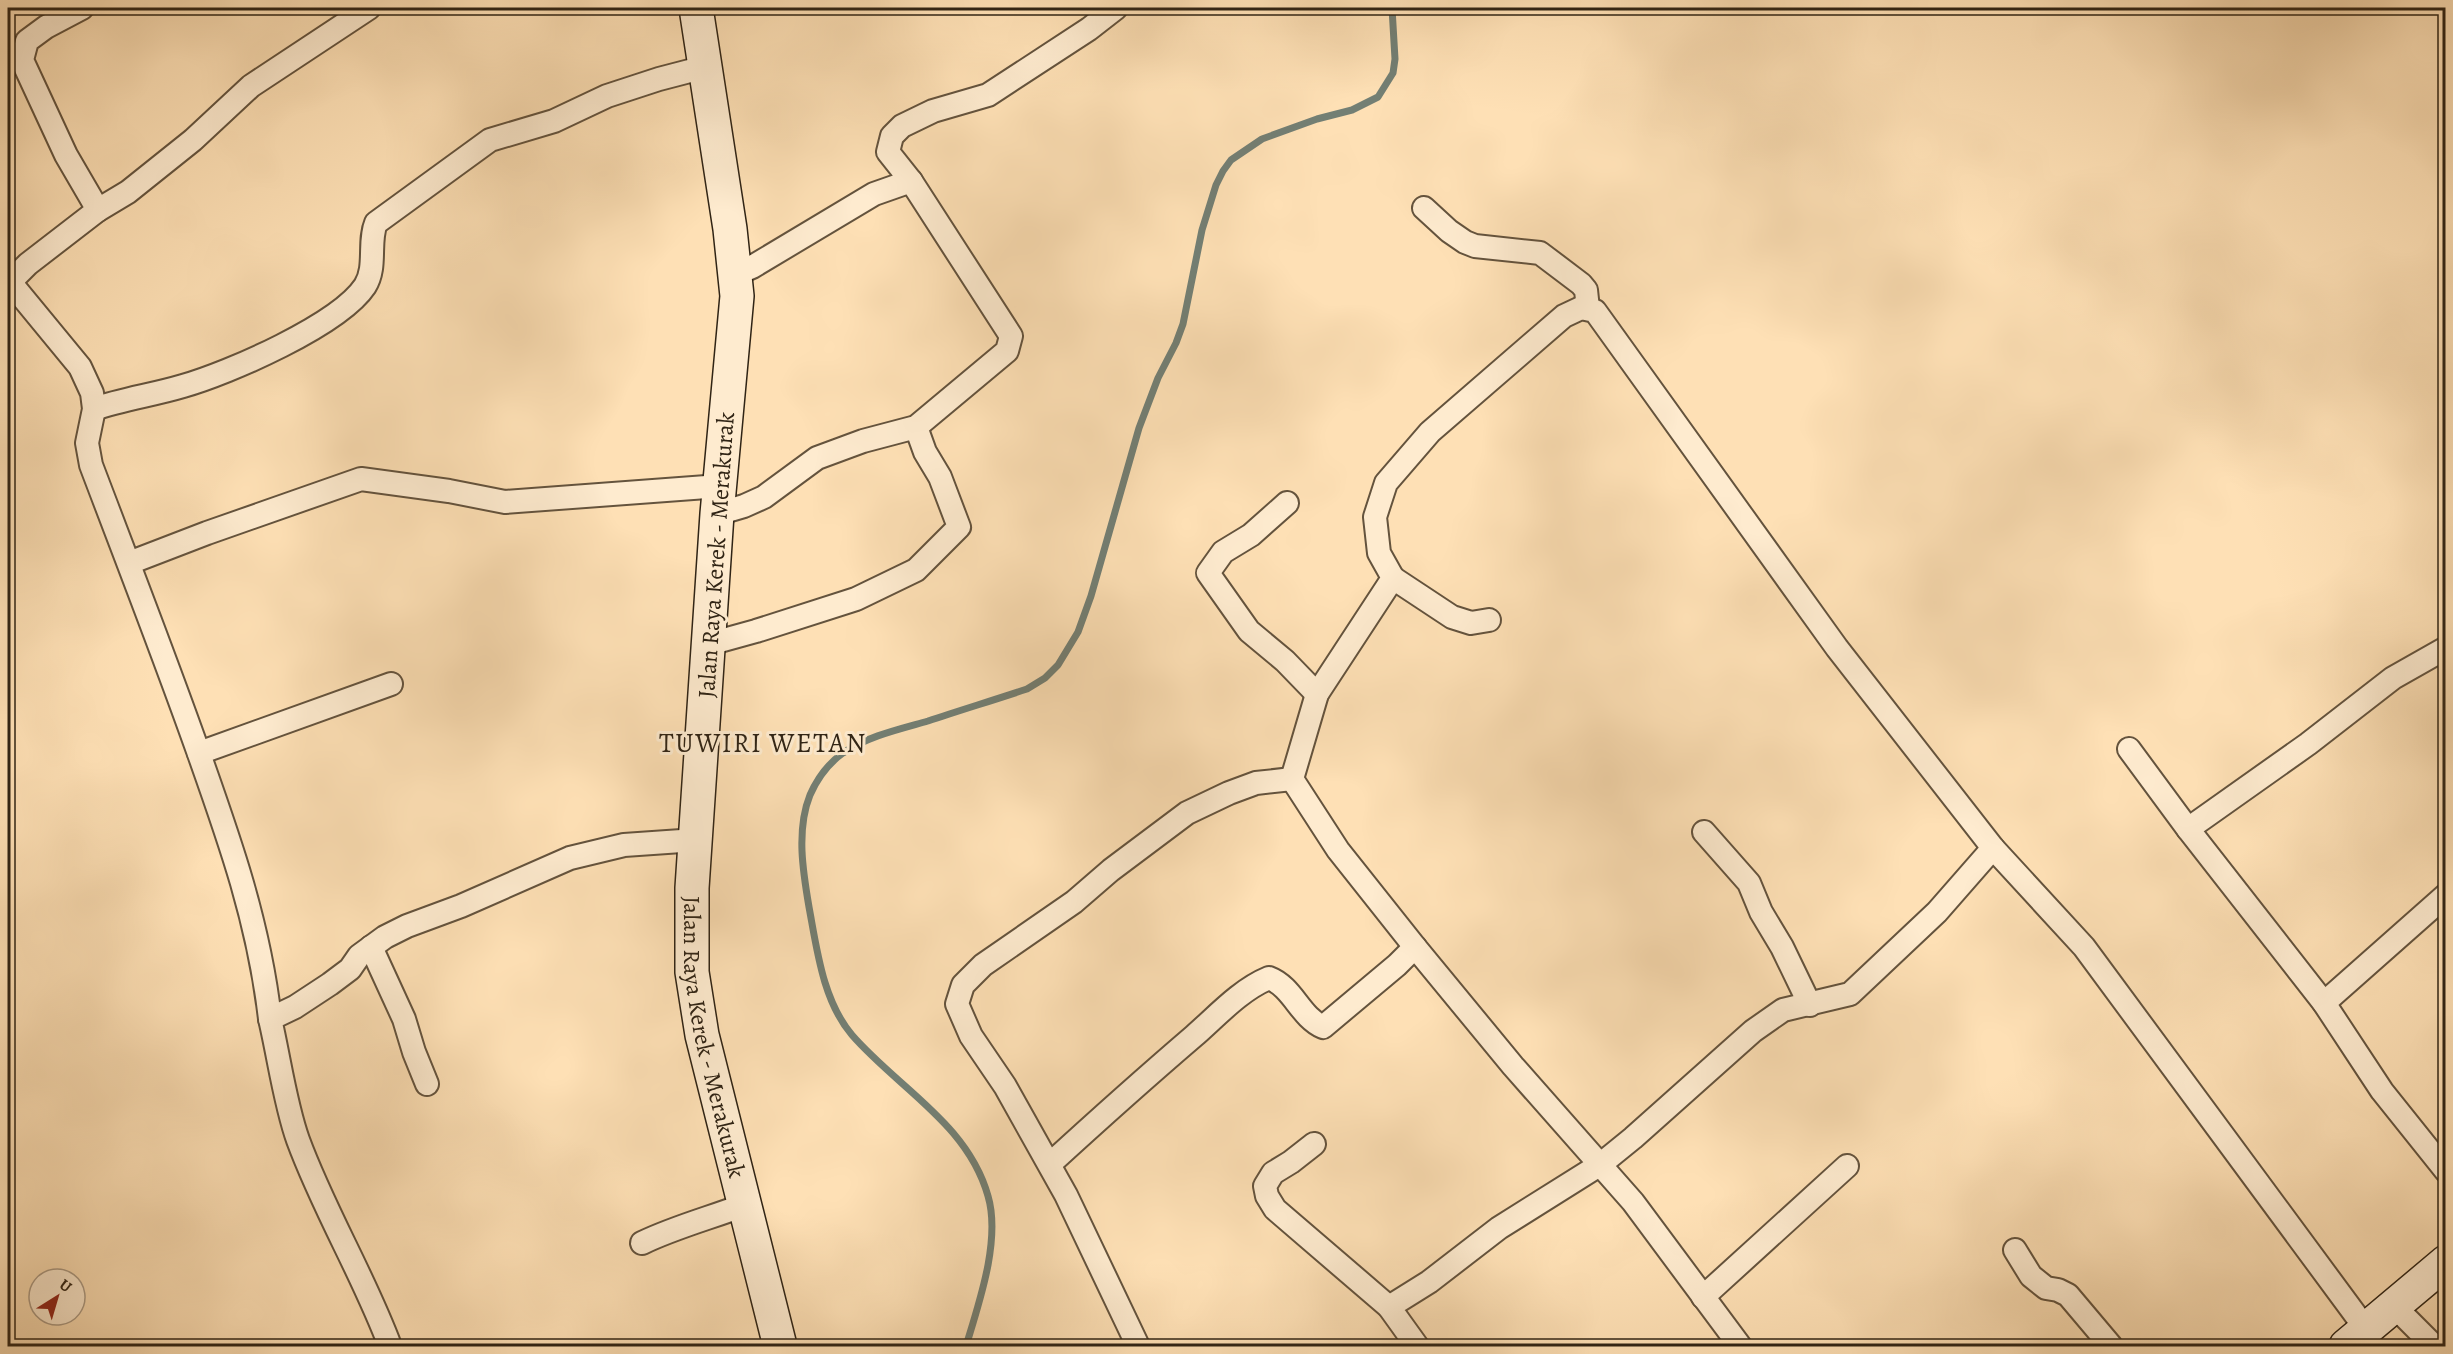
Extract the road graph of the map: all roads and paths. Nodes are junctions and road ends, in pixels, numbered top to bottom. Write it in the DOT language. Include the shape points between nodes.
graph roads {
  1 [pos="82,8"];
  2 [pos="369,8"];
  3 [pos="696,8"];
  4 [pos="1116,8"];
  5 [pos="695,70"];
  6 [pos="911,181"];
  7 [pos="1424,208"];
  8 [pos="98,210"];
  9 [pos="734,275"];
  10 [pos="9,283"];
  11 [pos="1588,309"];
  12 [pos="94,409"];
  13 [pos="916,427"];
  14 [pos="719,500"];
  15 [pos="1287,503"];
  16 [pos="129,563"];
  17 [pos="1393,578"];
  18 [pos="1489,620"];
  19 [pos="709,644"];
  20 [pos="2445,648"];
  21 [pos="391,684"];
  22 [pos="1317,694"];
  23 [pos="2129,749"];
  24 [pos="199,753"];
  25 [pos="1292,779"];
  26 [pos="2188,829"];
  27 [pos="1704,832"];
  28 [pos="674,842"];
  29 [pos="1993,848"];
  30 [pos="2445,895"];
  31 [pos="371,947"];
  32 [pos="1415,947"];
  33 [pos="2324,1003"];
  34 [pos="1810,1005"];
  35 [pos="270,1019"];
  36 [pos="427,1084"];
  37 [pos="1314,1144"];
  38 [pos="1050,1164"];
  39 [pos="1601,1164"];
  40 [pos="1847,1166"];
  41 [pos="2445,1171"];
  42 [pos="726,1212"];
  43 [pos="642,1243"];
  44 [pos="2015,1250"];
  45 [pos="2445,1262"];
  46 [pos="1703,1297"];
  47 [pos="1389,1306"];
  48 [pos="2394,1306"];
  49 [pos="2356,1338"];
  50 [pos="390,1347"];
  51 [pos="780,1347"];
  52 [pos="1138,1347"];
  53 [pos="1417,1347"];
  54 [pos="1740,1347"];
  55 [pos="2111,1347"];
  56 [pos="2434,1347"];
  1 -- 8 [label="street" via="27,40 22,60 66,155"];
  2 -- 8 [label="street" via="251,86 193,141 128,192"];
  3 -- 5 [label="main road, Jalan Raya Kerek - Merakurak"];
  4 -- 6 [label="street" via="988,95 933,111 902,126 892,136 888,152"];
  5 -- 9 [label="main road, Jalan Raya Kerek - Merakurak" via="730,230"];
  5 -- 12 [label="street" via="607,96 554,121 490,140 376,223 367,284 347,307 266,354 194,382"];
  6 -- 9 [label="street" via="874,194"];
  6 -- 13 [label="street" via="1011,336 1007,351"];
  7 -- 11 [label="street" via="1475,246 1540,253 1581,284 1586,290"];
  8 -- 10 [label="street"];
  9 -- 14 [label="main road, Jalan Raya Kerek - Merakurak" via="737,296"];
  10 -- 12 [label="street" via="80,367 92,393"];
  11 -- 17 [label="street" via="1564,316 1430,432 1386,483 1374,517 1379,553"];
  11 -- 29 [label="street" via="1601,318 1837,648"];
  12 -- 16 [label="street" via="87,442 91,465"];
  13 -- 14 [label="street" via="817,458 764,497 744,506"];
  13 -- 19 [label="street" via="959,527 916,570 856,599"];
  14 -- 16 [label="street" via="505,502 361,478"];
  14 -- 19 [label="main road, Jalan Raya Kerek - Merakurak"];
  15 -- 22 [label="street" via="1251,535 1223,552 1208,573 1250,631"];
  16 -- 24 [label="street"];
  17 -- 18 [label="street" via="1452,617 1471,622"];
  17 -- 22 [label="street"];
  19 -- 28 [label="main road, Jalan Raya Kerek - Merakurak"];
  20 -- 26 [label="street" via="2393,678"];
  21 -- 24 [label="street"];
  22 -- 25 [label="street"];
  23 -- 26 [label="street"];
  24 -- 35 [label="street" via="237,860 256,930"];
  25 -- 32 [label="street" via="1338,850"];
  25 -- 38 [label="street" via="1256,783 1188,813 1074,902 983,965 963,985 957,1004 960,1013"];
  26 -- 33 [label="street"];
  27 -- 34 [label="street" via="1749,883"];
  28 -- 31 [label="street" via="624,845 570,858 407,926"];
  28 -- 42 [label="main road, Jalan Raya Kerek - Merakurak" via="692,888 692,972"];
  29 -- 34 [label="street" via="1937,912 1850,994"];
  29 -- 49 [label="street" via="2084,947"];
  30 -- 33 [label="street"];
  31 -- 35 [label="street" via="330,984"];
  31 -- 36 [label="street" via="404,1018"];
  32 -- 38 [label="street" via="1323,1027 1302,1009 1281,982 1269,978 1259,982"];
  32 -- 39 [label="street" via="1513,1066"];
  33 -- 41 [label="street" via="2382,1091"];
  34 -- 39 [label="street" via="1783,1010 1753,1031"];
  35 -- 50 [label="street" via="297,1137"];
  37 -- 47 [label="street" via="1273,1173 1264,1186 1267,1196 1275,1209"];
  38 -- 52 [label="street"];
  39 -- 46 [label="street"];
  39 -- 47 [label="street" via="1499,1228 1429,1282"];
  40 -- 46 [label="street"];
  42 -- 43 [label="street"];
  42 -- 51 [label="main road, Jalan Raya Kerek - Merakurak"];
  44 -- 55 [label="street" via="2031,1276 2046,1288 2068,1295"];
  45 -- 48 [label="main road"];
  46 -- 54 [label="street"];
  47 -- 53 [label="street"];
  48 -- 49 [label="main road"];
  48 -- 56 [label="street"];
}
